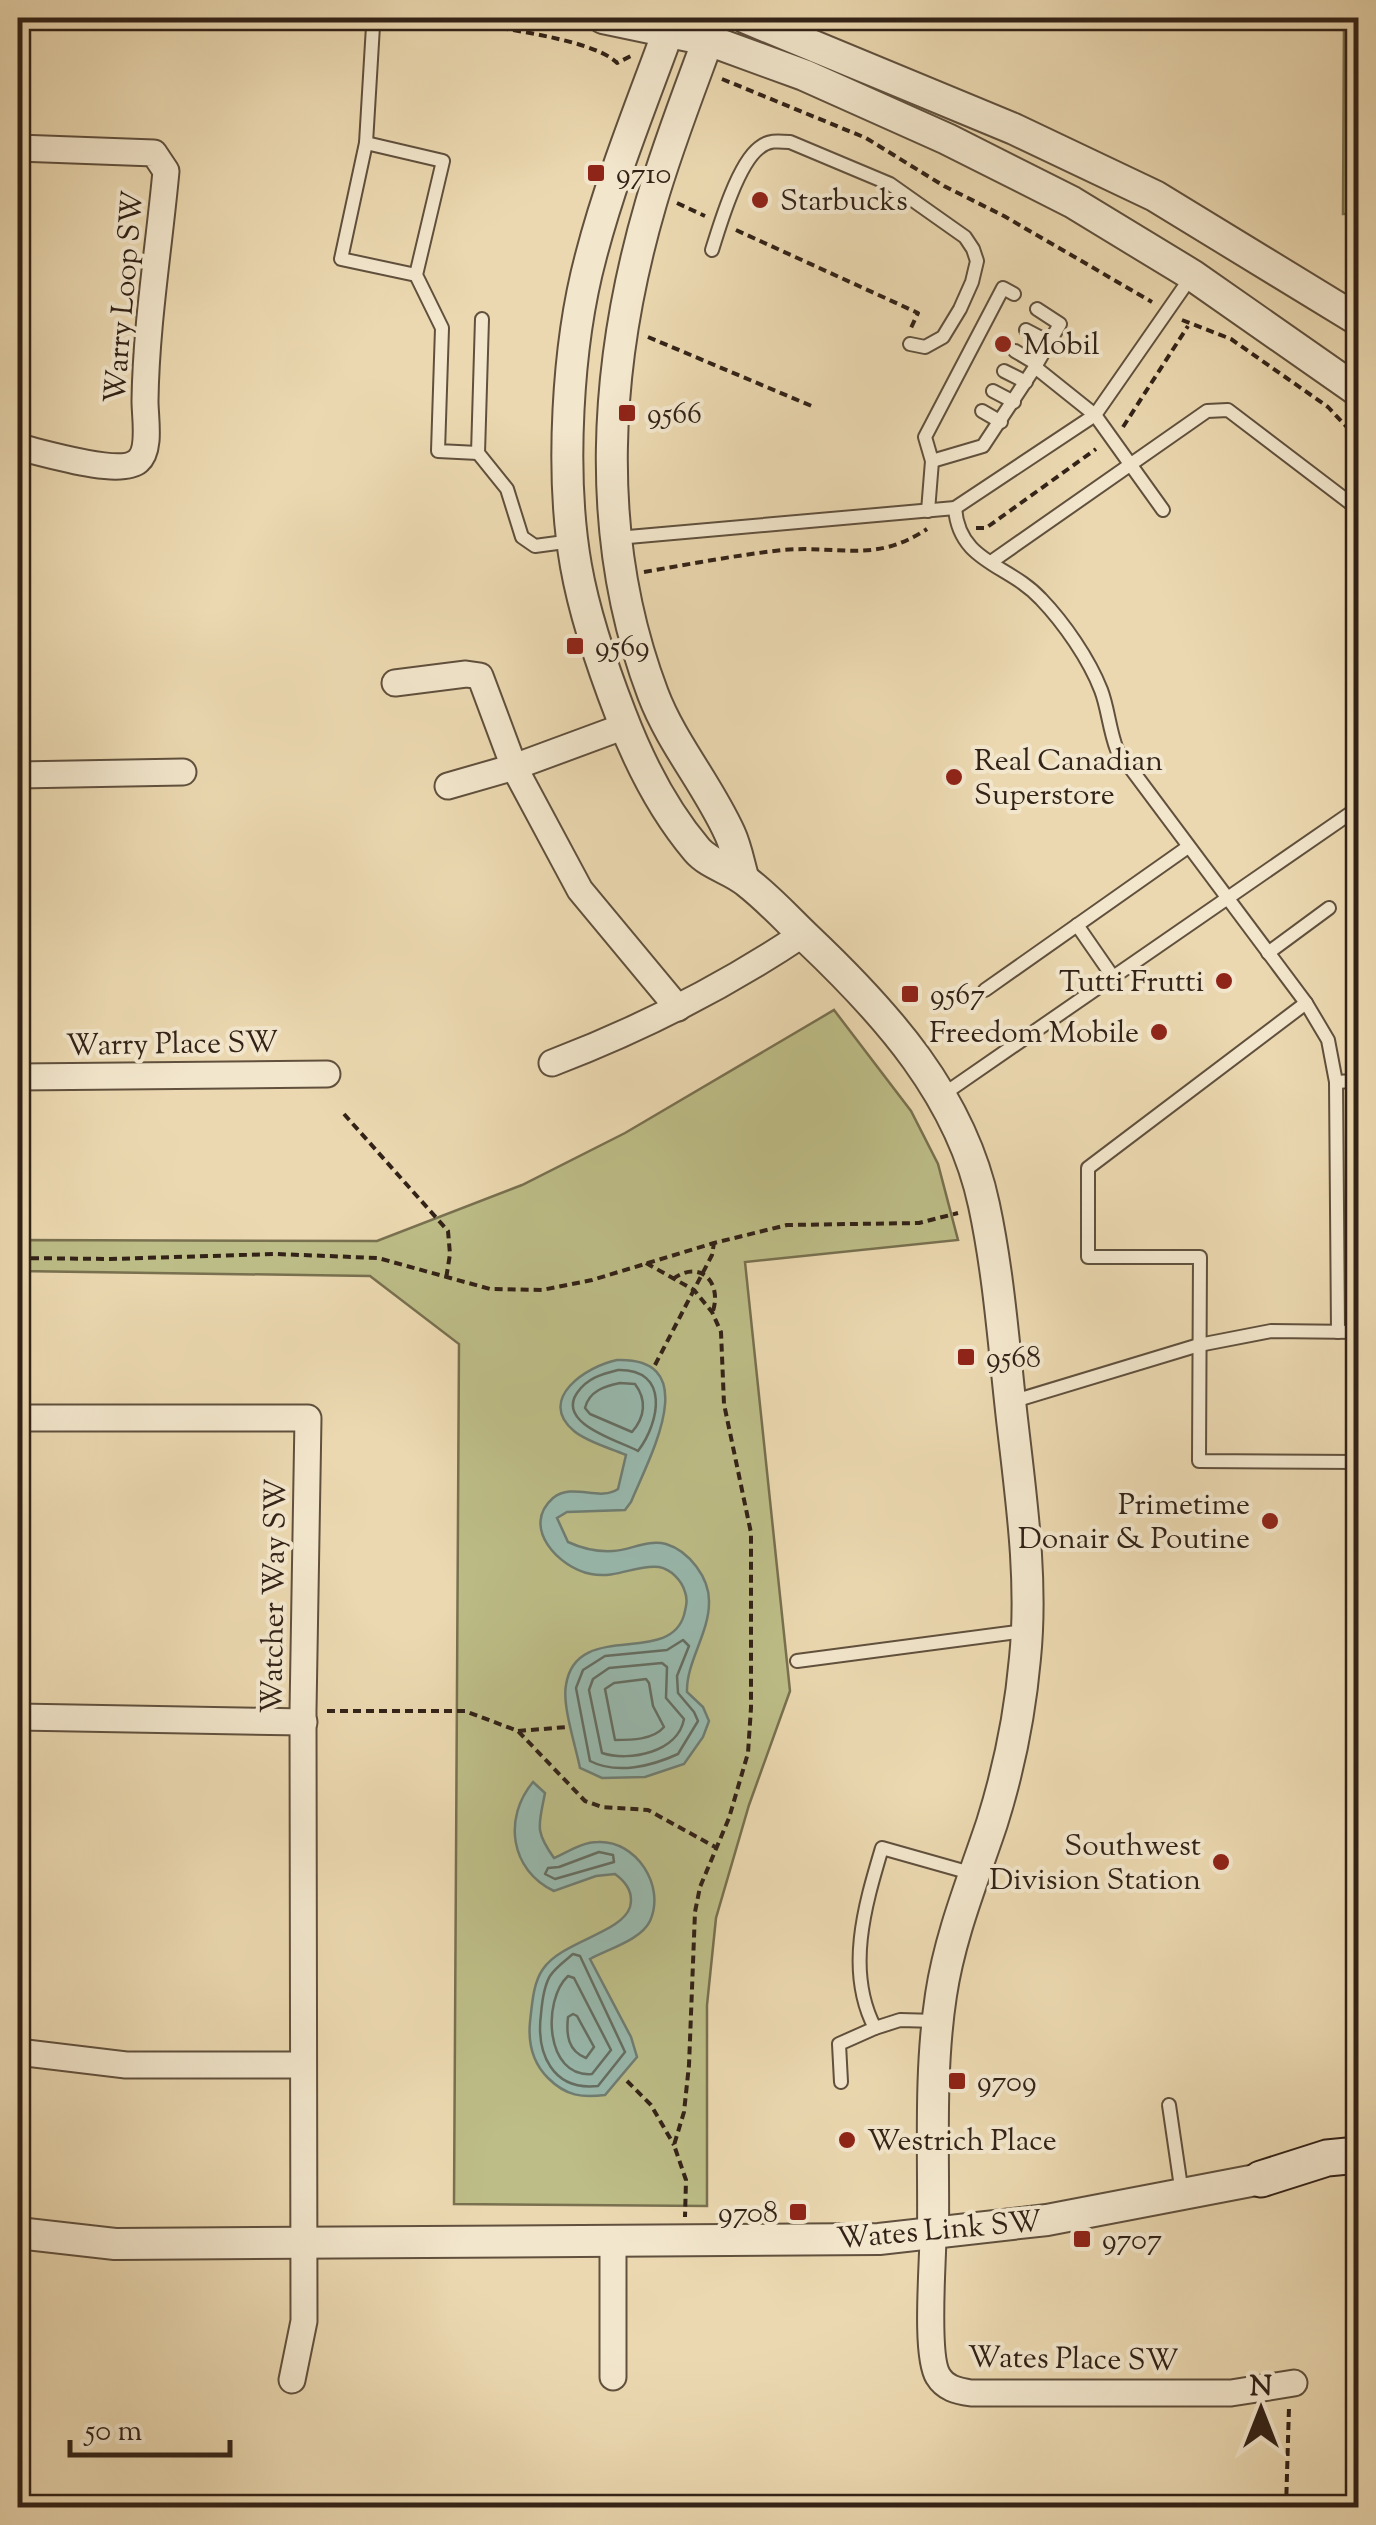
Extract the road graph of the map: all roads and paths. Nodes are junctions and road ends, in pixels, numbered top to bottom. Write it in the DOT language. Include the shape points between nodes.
graph roads {
  1 [pos="423,18"];
  2 [pos="603,18"];
  3 [pos="746,18"];
  4 [pos="670,24"];
  5 [pos="372,26"];
  6 [pos="712,29"];
  7 [pos="657,62"];
  8 [pos="697,72"];
  9 [pos="366,143"];
  10 [pos="18,148"];
  11 [pos="654,193"];
  12 [pos="720,222"];
  13 [pos="712,250"];
  14 [pos="416,275"];
  15 [pos="1192,275"];
  16 [pos="1014,294"];
  17 [pos="1037,309"];
  18 [pos="1168,311"];
  19 [pos="482,319"];
  20 [pos="1358,320"];
  21 [pos="622,327"];
  22 [pos="1026,330"];
  23 [pos="908,342"];
  24 [pos="1050,342"];
  25 [pos="1015,351"];
  26 [pos="1036,366"];
  27 [pos="1004,370"];
  28 [pos="1026,382"];
  29 [pos="993,391"];
  30 [pos="1358,391"];
  31 [pos="1014,402"];
  32 [pos="814,407"];
  33 [pos="982,410"];
  34 [pos="1095,414"];
  35 [pos="1000,422"];
  36 [pos="1358,438"];
  37 [pos="18,447"];
  38 [pos="478,453"];
  39 [pos="932,461"];
  40 [pos="1128,464"];
  41 [pos="955,508"];
  42 [pos="1163,510"];
  43 [pos="1358,510"];
  44 [pos="928,511"];
  45 [pos="617,538"];
  46 [pos="572,541"];
  47 [pos="990,562"];
  48 [pos="395,683"];
  49 [pos="625,726"];
  50 [pos="514,768"];
  51 [pos="183,772"];
  52 [pos="18,775"];
  53 [pos="448,786"];
  54 [pos="1358,808"];
  55 [pos="1188,847"];
  56 [pos="743,877"];
  57 [pos="1226,898"];
  58 [pos="1329,908"];
  59 [pos="1077,925"];
  60 [pos="803,934"];
  61 [pos="1268,953"];
  62 [pos="1113,977"];
  63 [pos="985,990"];
  64 [pos="1306,1003"];
  65 [pos="678,1008"];
  66 [pos="552,1063"];
  67 [pos="327,1074"];
  68 [pos="18,1077"];
  69 [pos="1357,1080"];
  70 [pos="1336,1082"];
  71 [pos="941,1096"];
  72 [pos="344,1114"];
  73 [pos="984,1206"];
  74 [pos="714,1242"];
  75 [pos="18,1258"];
  76 [pos="646,1263"];
  77 [pos="702,1273"];
  78 [pos="446,1279"];
  79 [pos="673,1279"];
  80 [pos="694,1290"];
  81 [pos="712,1312"];
  82 [pos="1338,1332"];
  83 [pos="1358,1332"];
  84 [pos="1199,1345"];
  85 [pos="655,1365"];
  86 [pos="1010,1402"];
  87 [pos="18,1418"];
  88 [pos="1358,1462"];
  89 [pos="1027,1630"];
  90 [pos="797,1660"];
  91 [pos="304,1716"];
  92 [pos="18,1718"];
  93 [pos="567,1727"];
  94 [pos="518,1731"];
  95 [pos="718,1848"];
  96 [pos="974,1874"];
  97 [pos="939,2021"];
  98 [pos="875,2028"];
  99 [pos="18,2052"];
  100 [pos="303,2065"];
  101 [pos="627,2081"];
  102 [pos="840,2082"];
  103 [pos="1169,2104"];
  104 [pos="674,2144"];
  105 [pos="1358,2154"];
  106 [pos="1358,2178"];
  107 [pos="1262,2179"];
  108 [pos="1182,2194"];
  109 [pos="18,2234"];
  110 [pos="933,2235"];
  111 [pos="613,2240"];
  112 [pos="684,2240"];
  113 [pos="305,2242"];
  114 [pos="613,2377"];
  115 [pos="292,2380"];
  116 [pos="1294,2383"];
  117 [pos="1286,2508"];
  1 -- 7 [label="path" via="552,39 617,63 631,56"];
  2 -- 4 [label="street"];
  3 -- 20 [label="street" via="1156,196"];
  4 -- 6 [label="street"];
  4 -- 7 [label="street"];
  5 -- 9 [label="lane"];
  6 -- 8 [label="street"];
  6 -- 15 [label="street" via="1072,202"];
  7 -- 46 [label="street" via="582,296 571,386"];
  8 -- 11 [label="street"];
  8 -- 18 [label="path" via="866,138"];
  9 -- 14 [label="lane" via="342,259"];
  9 -- 14 [label="lane" via="443,160"];
  10 -- 37 [label="street, Warry Loop SW" via="154,153 166,170 145,449 126,467"];
  11 -- 12 [label="path"];
  11 -- 21 [label="street"];
  12 -- 13 [label="lane"];
  12 -- 23 [label="path" via="918,313"];
  12 -- 23 [label="lane" via="750,158 774,141 890,184 964,237 977,261 960,310 942,337 925,347"];
  14 -- 38 [label="lane" via="442,328 438,451"];
  15 -- 18 [label="lane"];
  15 -- 30 [label="street"];
  16 -- 39 [label="lane" via="1003,288 986,334 924,437"];
  17 -- 24 [label="lane" via="1060,324"];
  18 -- 34 [label="lane"];
  18 -- 36 [label="path" via="1231,339 1328,407"];
  19 -- 38 [label="lane"];
  21 -- 32 [label="path"];
  21 -- 45 [label="street" via="612,409"];
  22 -- 24 [label="lane"];
  24 -- 26 [label="lane"];
  25 -- 26 [label="lane"];
  26 -- 28 [label="lane"];
  26 -- 34 [label="lane"];
  27 -- 28 [label="lane"];
  28 -- 31 [label="lane"];
  29 -- 31 [label="lane"];
  31 -- 35 [label="lane"];
  33 -- 35 [label="lane"];
  34 -- 40 [label="lane"];
  34 -- 41 [label="lane"];
  35 -- 39 [label="lane" via="983,446"];
  38 -- 46 [label="lane" via="507,489 522,537 535,546"];
  39 -- 44 [label="lane"];
  40 -- 42 [label="lane"];
  40 -- 43 [label="lane" via="1207,410 1228,410"];
  40 -- 47 [label="lane"];
  41 -- 44 [label="lane"];
  41 -- 47 [label="lane" via="964,544"];
  44 -- 45 [label="lane"];
  45 -- 56 [label="street" via="653,694 730,834"];
  46 -- 49 [label="street" via="598,657"];
  47 -- 55 [label="lane" via="1040,598 1074,644 1101,691 1117,750"];
  48 -- 50 [label="street" via="480,676"];
  49 -- 50 [label="street"];
  49 -- 56 [label="street" via="654,787 701,855"];
  50 -- 53 [label="street"];
  50 -- 65 [label="street" via="580,890"];
  51 -- 52 [label="street"];
  54 -- 57 [label="lane"];
  55 -- 57 [label="lane"];
  55 -- 59 [label="lane"];
  56 -- 60 [label="street"];
  57 -- 61 [label="lane"];
  57 -- 62 [label="lane"];
  58 -- 61 [label="lane"];
  59 -- 62 [label="lane"];
  59 -- 63 [label="lane"];
  60 -- 65 [label="street"];
  60 -- 71 [label="street" via="861,989"];
  61 -- 64 [label="lane"];
  62 -- 71 [label="lane"];
  64 -- 70 [label="lane" via="1328,1040"];
  64 -- 84 [label="lane" via="1088,1168 1088,1257 1200,1257"];
  65 -- 66 [label="street"];
  67 -- 68 [label="street, Warry Place SW"];
  69 -- 70 [label="lane"];
  70 -- 82 [label="lane"];
  71 -- 73 [label="street" via="970,1155"];
  72 -- 78 [label="path" via="448,1231"];
  73 -- 74 [label="path" via="919,1223 787,1225"];
  73 -- 86 [label="street"];
  74 -- 76 [label="path"];
  74 -- 77 [label="path"];
  75 -- 78 [label="path" via="378,1258"];
  76 -- 78 [label="path" via="542,1290"];
  76 -- 79 [label="path"];
  77 -- 79 [label="path" via="682,1272"];
  77 -- 80 [label="path"];
  77 -- 81 [label="path" via="716,1288"];
  79 -- 80 [label="path"];
  80 -- 81 [label="path"];
  80 -- 85 [label="path"];
  81 -- 95 [label="path" via="721,1332 724,1404 751,1534 748,1753"];
  82 -- 83 [label="lane"];
  82 -- 84 [label="lane" via="1271,1331"];
  84 -- 86 [label="lane"];
  84 -- 88 [label="lane" via="1200,1461"];
  86 -- 89 [label="street"];
  87 -- 91 [label="street, Watcher Way SW" via="308,1418"];
  89 -- 90 [label="lane"];
  89 -- 96 [label="street" via="1013,1743"];
  91 -- 92 [label="street"];
  91 -- 94 [label="path" via="465,1711"];
  91 -- 100 [label="street, Watcher Way SW"];
  93 -- 94 [label="path"];
  94 -- 95 [label="path" via="585,1801 648,1810"];
  95 -- 104 [label="path" via="695,1912 689,2065"];
  96 -- 97 [label="street" via="956,1924"];
  96 -- 98 [label="lane" via="882,1848 865,1904 859,1963"];
  97 -- 98 [label="lane" via="900,2020"];
  97 -- 110 [label="street"];
  98 -- 102 [label="lane" via="839,2044"];
  99 -- 100 [label="street" via="126,2065"];
  100 -- 113 [label="street, Watcher Way SW"];
  101 -- 104 [label="path" via="651,2104"];
  103 -- 108 [label="lane"];
  104 -- 112 [label="path" via="686,2180"];
  105 -- 107 [label="main road"];
  106 -- 107 [label="main road"];
  107 -- 108 [label="street, Wates Link SW"];
  108 -- 110 [label="street, Wates Link SW"];
  109 -- 113 [label="street, Wates Link SW" via="116,2244"];
  110 -- 112 [label="street, Wates Link SW"];
  110 -- 116 [label="street, Wates Place SW" via="932,2356 948,2387 971,2393 1231,2392"];
  111 -- 112 [label="street, Wates Link SW"];
  111 -- 113 [label="street, Wates Link SW"];
  111 -- 114 [label="street"];
  113 -- 115 [label="street" via="304,2322"];
  116 -- 117 [label="path"];
}
